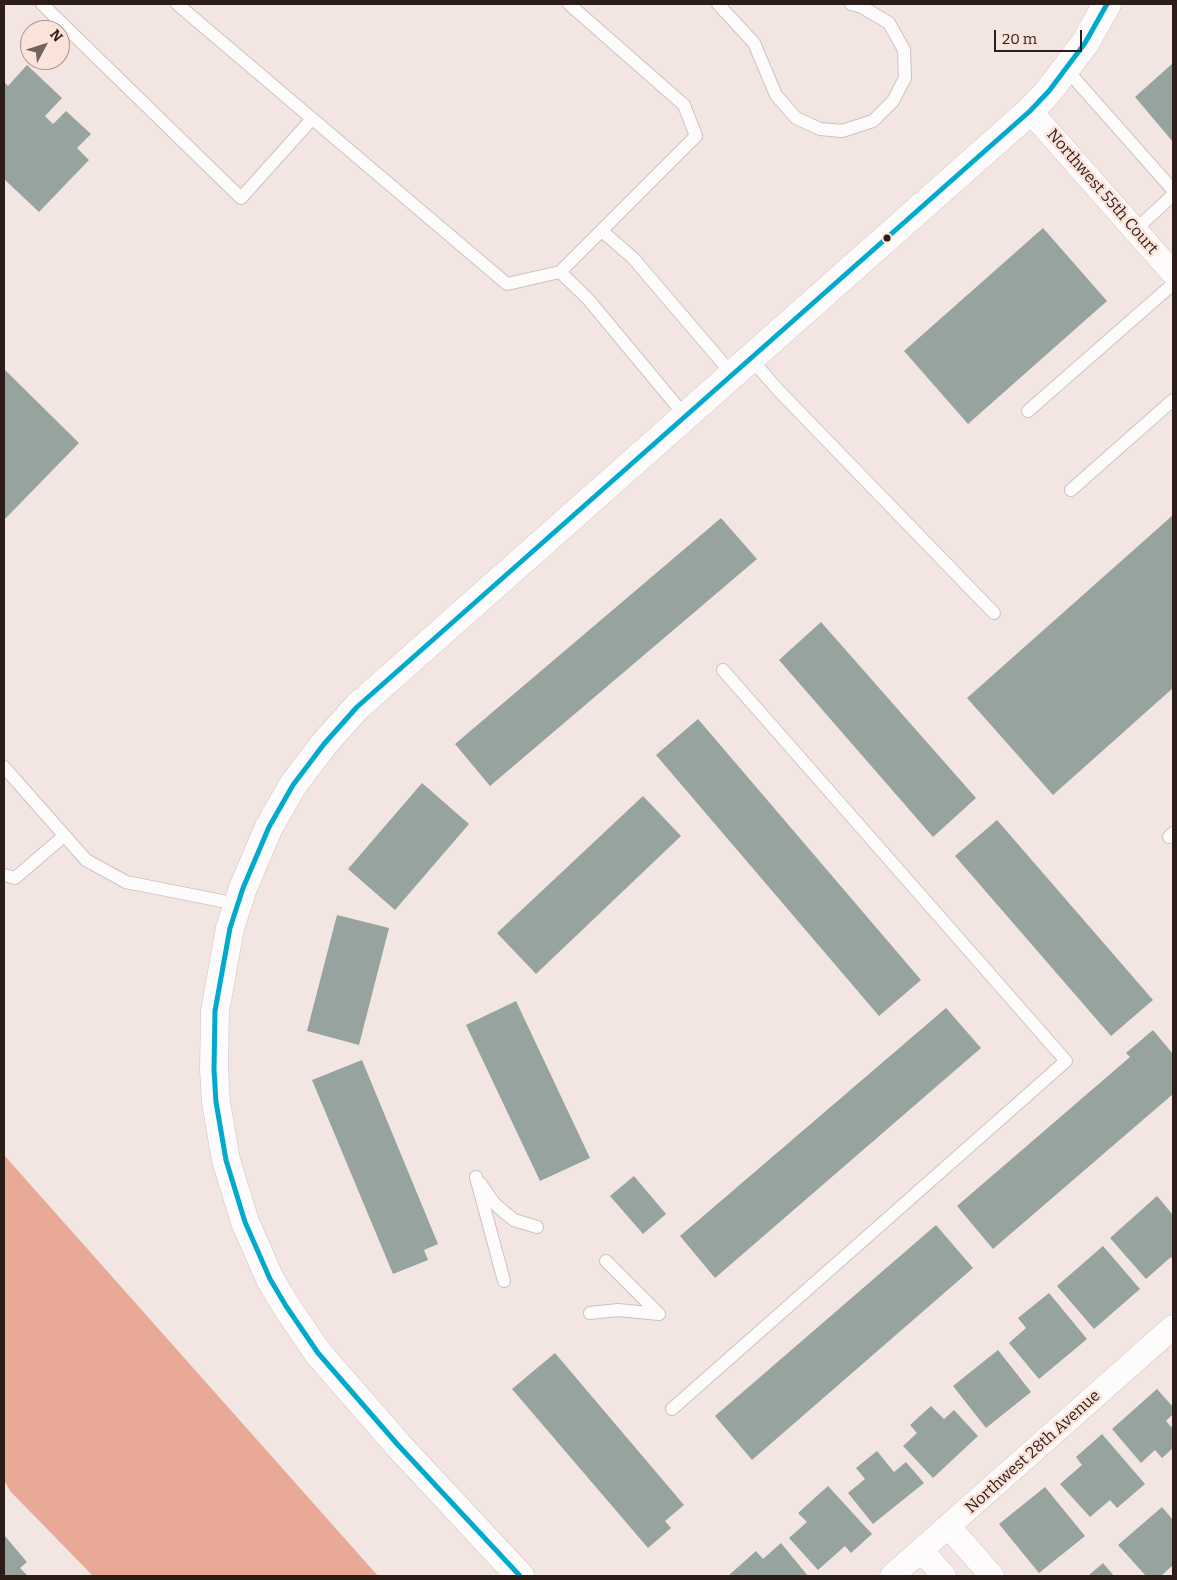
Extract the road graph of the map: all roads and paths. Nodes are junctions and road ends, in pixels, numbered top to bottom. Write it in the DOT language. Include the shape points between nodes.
graph roads {
  1 [pos="42,4"];
  2 [pos="177,4"];
  3 [pos="569,4"];
  4 [pos="718,4"];
  5 [pos="851,4"];
  6 [pos="1108,4"];
  7 [pos="1066,69"];
  8 [pos="1030,112"];
  9 [pos="312,119"];
  10 [pos="1173,190"];
  11 [pos="1173,195"];
  12 [pos="1135,230"];
  13 [pos="602,231"];
  14 [pos="560,272"];
  15 [pos="1173,273"];
  16 [pos="1173,284"];
  17 [pos="742,367"];
  18 [pos="1173,400"];
  19 [pos="1028,412"];
  20 [pos="686,417"];
  21 [pos="1071,490"];
  22 [pos="994,613"];
  23 [pos="722,670"];
  24 [pos="4,767"];
  25 [pos="64,836"];
  26 [pos="4,876"];
  27 [pos="237,904"];
  28 [pos="538,1227"];
  29 [pos="606,1261"];
  30 [pos="504,1281"];
  31 [pos="590,1313"];
  32 [pos="1173,1327"];
  33 [pos="672,1409"];
  34 [pos="948,1526"];
  35 [pos="921,1550"];
  36 [pos="520,1576"];
  37 [pos="892,1576"];
  38 [pos="944,1576"];
  39 [pos="992,1576"];
  1 -- 9 [label="lane" via="240,198"];
  2 -- 9 [label="lane"];
  3 -- 13 [label="lane" via="684,104 696,136"];
  4 -- 5 [label="lane" via="754,43 776,95 796,118 820,129 842,131 873,121 893,101 905,78 904,50 888,23"];
  6 -- 7 [label="main road"];
  7 -- 8 [label="main road"];
  7 -- 10 [label="lane"];
  8 -- 12 [label="street, Northwest 55th Court"];
  8 -- 17 [label="main road"];
  9 -- 14 [label="lane" via="508,284"];
  11 -- 12 [label="lane"];
  12 -- 15 [label="street, Northwest 55th Court"];
  13 -- 14 [label="lane"];
  13 -- 17 [label="lane" via="634,258"];
  14 -- 20 [label="lane" via="588,299"];
  16 -- 19 [label="lane"];
  17 -- 20 [label="main road"];
  17 -- 22 [label="lane" via="780,392"];
  18 -- 21 [label="lane"];
  20 -- 27 [label="main road" via="377,688 339,726 281,805 260,846"];
  23 -- 33 [label="lane" via="1066,1060"];
  24 -- 25 [label="lane"];
  25 -- 26 [label="lane" via="15,878"];
  25 -- 27 [label="lane" via="86,860 126,882"];
  27 -- 36 [label="main road" via="215,1011 214,1070 226,1160 245,1222 286,1306 318,1353"];
  28 -- 30 [label="lane" via="514,1220 504,1212 476,1177"];
  29 -- 31 [label="lane" via="660,1314 618,1310"];
  32 -- 34 [label="street, Northwest 28th Avenue"];
  34 -- 35 [label="street, Northwest 28th Avenue"];
  34 -- 39 [label="street"];
  35 -- 37 [label="street, Northwest 28th Avenue"];
  35 -- 38 [label="street"];
}
